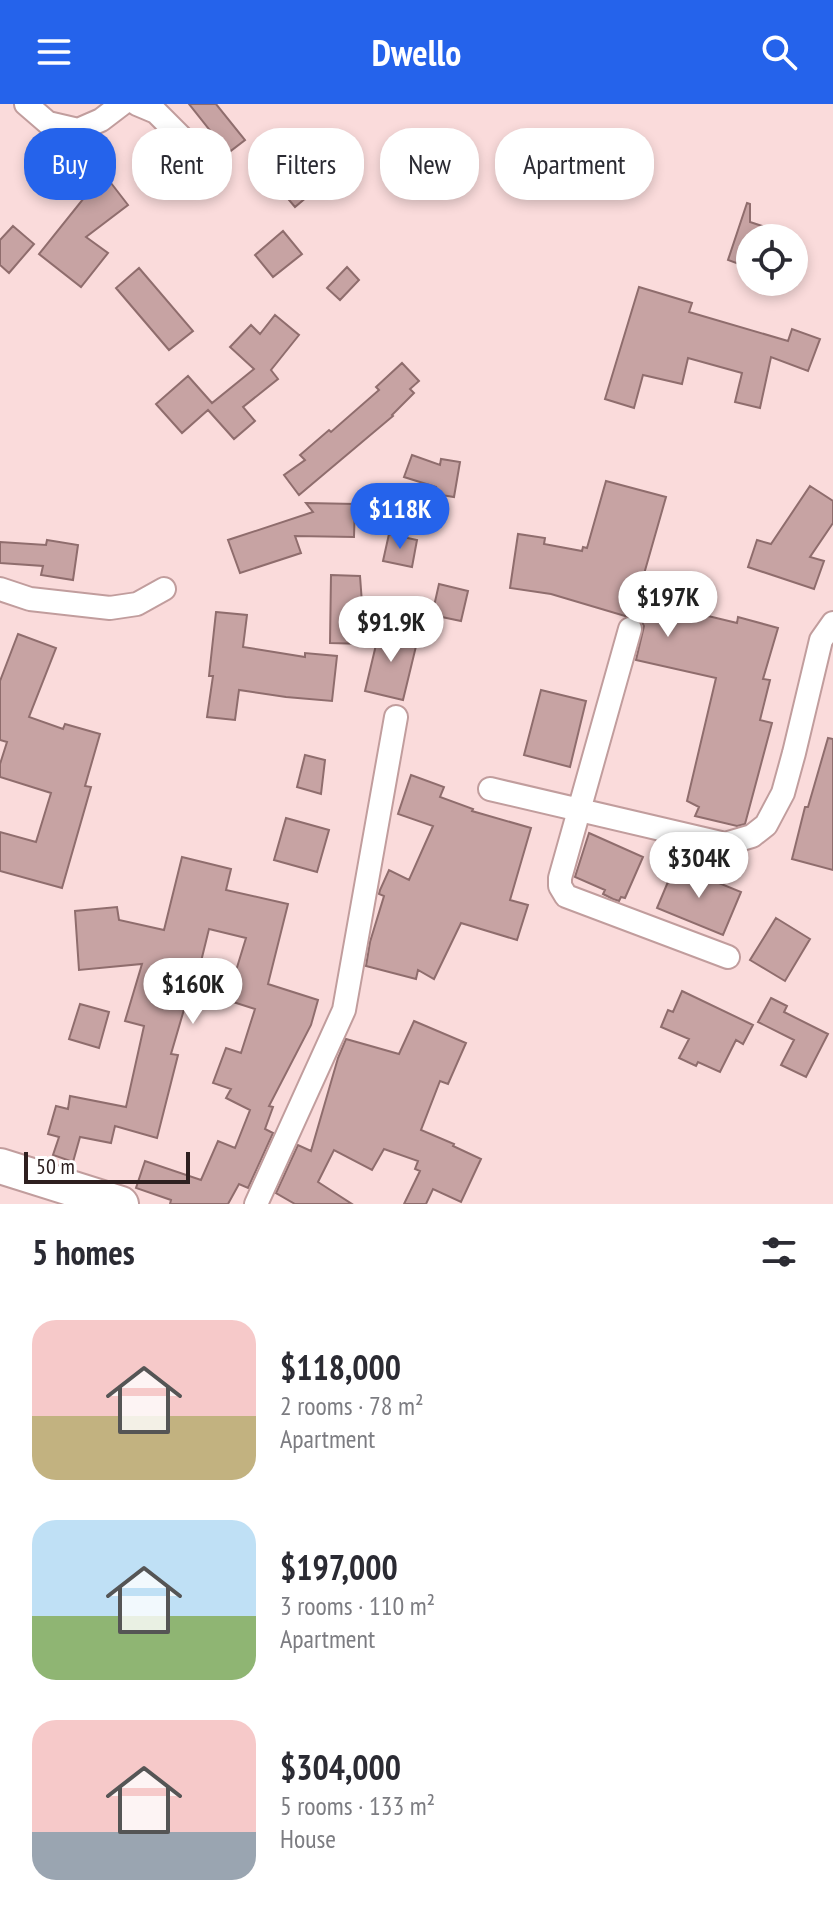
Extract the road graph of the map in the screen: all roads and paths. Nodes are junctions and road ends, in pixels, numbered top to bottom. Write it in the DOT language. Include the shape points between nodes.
graph roads {
  1 [pos="26,104"];
  2 [pos="122,104"];
  3 [pos="137,104"];
  4 [pos="172,128"];
  5 [pos="0,589"];
  6 [pos="164,589"];
  7 [pos="833,623"];
  8 [pos="630,629"];
  9 [pos="396,717"];
  10 [pos="490,789"];
  11 [pos="581,810"];
  12 [pos="728,957"];
  13 [pos="0,1166"];
  14 [pos="121,1204"];
  15 [pos="256,1204"];
  1 -- 2 [label="street" via="48,123 78,130"];
  3 -- 4 [label="street" via="156,112"];
  5 -- 6 [label="street" via="30,599 110,608 137,604"];
  7 -- 11 [label="street" via="821,640 783,793 766,825 752,836 725,844"];
  8 -- 11 [label="street"];
  9 -- 15 [label="street" via="344,1010"];
  10 -- 11 [label="street"];
  11 -- 12 [label="street" via="560,878 566,896"];
  13 -- 14 [label="main road"];
}
